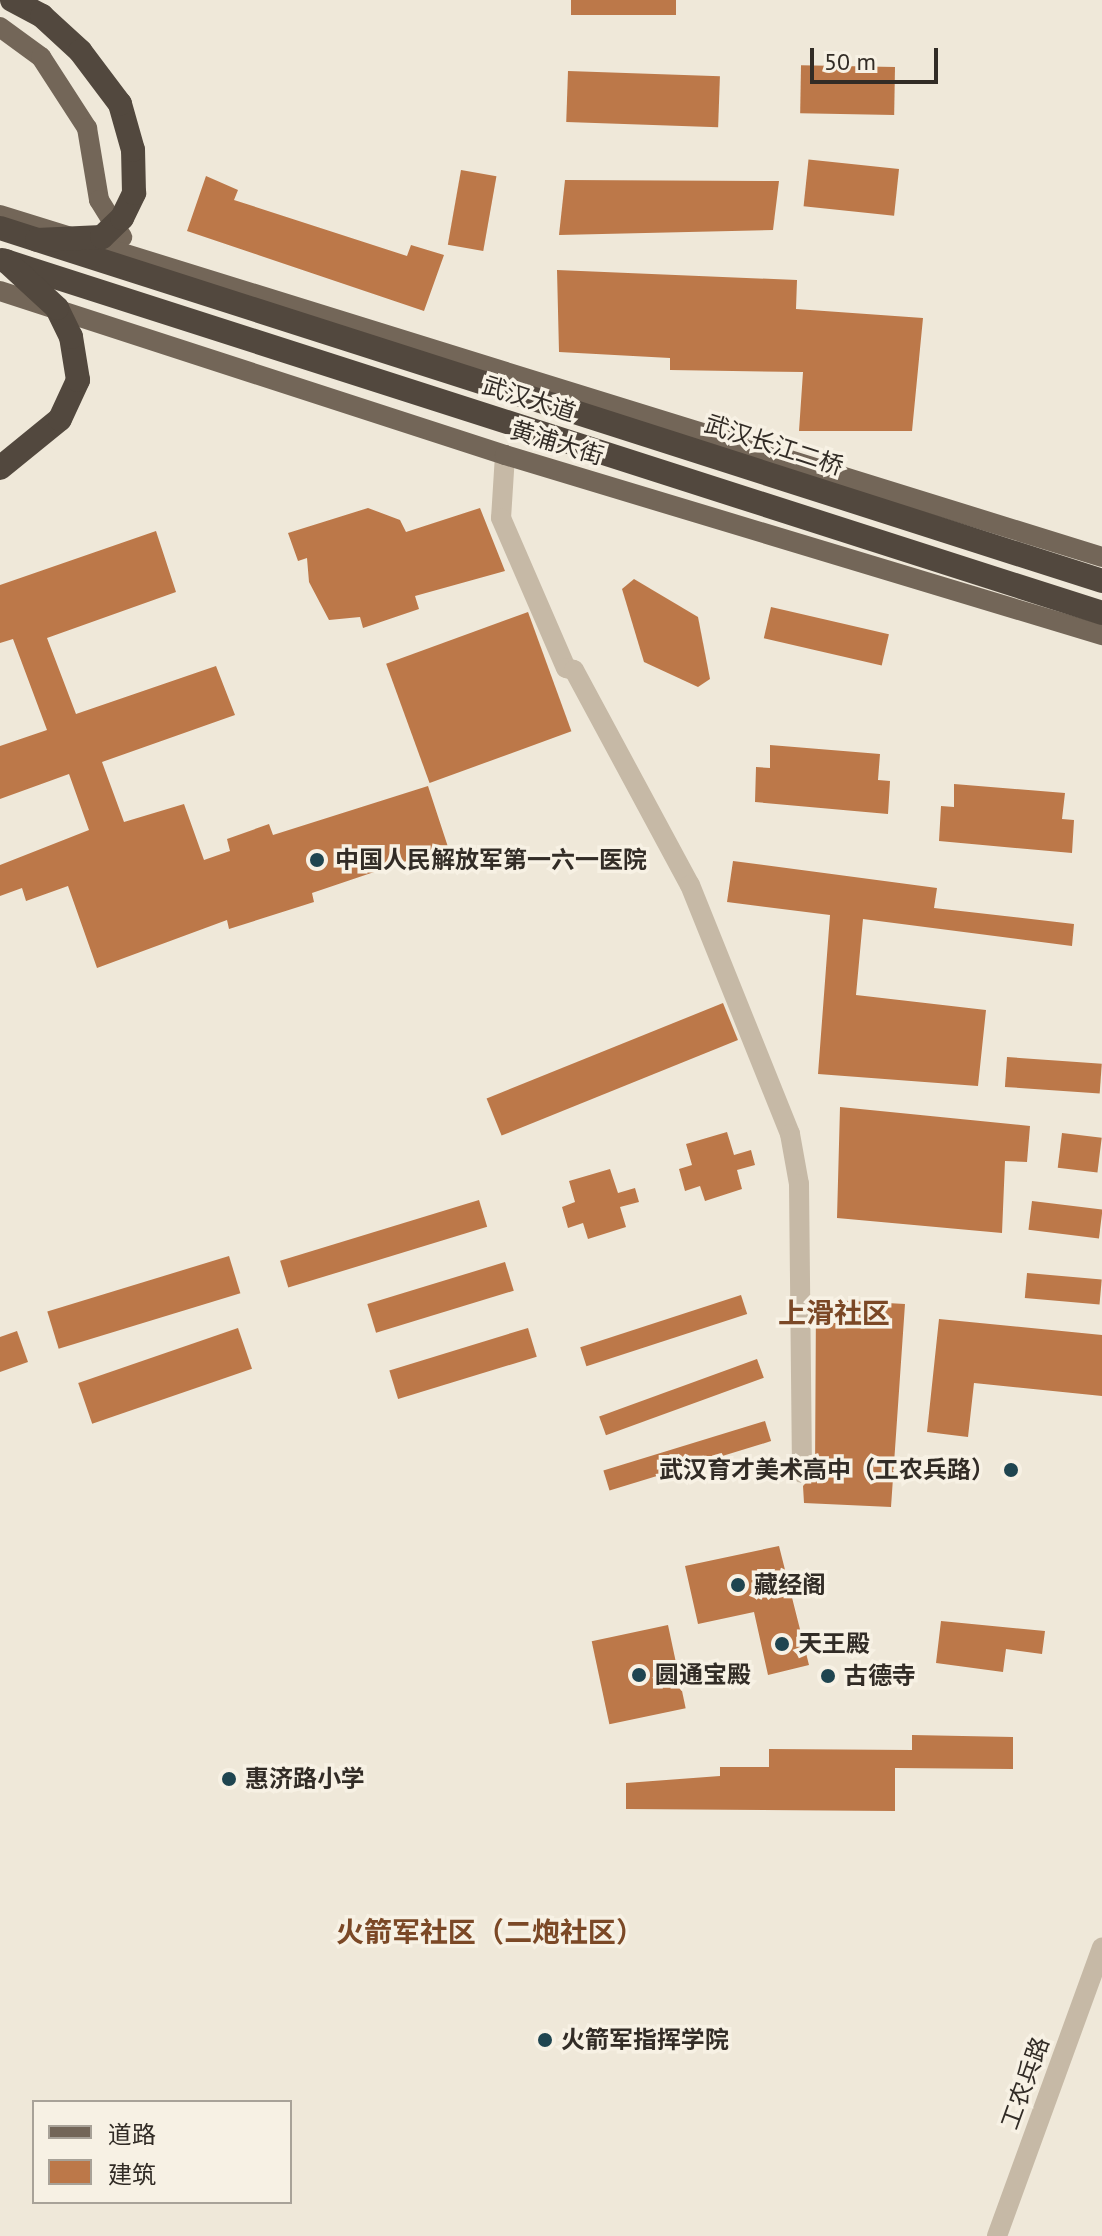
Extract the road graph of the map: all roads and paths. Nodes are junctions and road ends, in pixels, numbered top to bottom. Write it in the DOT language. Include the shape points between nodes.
graph roads {
  1 [pos="12,0"];
  2 [pos="0,27"];
  3 [pos="0,215"];
  4 [pos="0,228"];
  5 [pos="37,240"];
  6 [pos="131,251"];
  7 [pos="3,260"];
  8 [pos="0,291"];
  9 [pos="479,381"];
  10 [pos="505,455"];
  11 [pos="0,468"];
  12 [pos="1102,557"];
  13 [pos="1051,563"];
  14 [pos="1102,574"];
  15 [pos="1102,581"];
  16 [pos="1102,613"];
  17 [pos="1102,635"];
  18 [pos="802,1473"];
  19 [pos="1102,1948"];
  20 [pos="1101,1984"];
  21 [pos="997,2236"];
  22 [pos="1008,2236"];
  1 -- 5 [label="highway, bridge" via="42,16 80,51 120,104 133,150 134,193 112,228 102,237"];
  2 -- 6 [label="main road" via="41,57 87,128 99,200"];
  3 -- 6 [label="main road"];
  4 -- 5 [label="highway, 武汉大道"];
  5 -- 9 [label="highway, 武汉大道"];
  6 -- 12 [label="main road"];
  7 -- 11 [label="highway, bridge" via="57,308 71,337 78,380 60,419"];
  7 -- 16 [label="highway, 武汉大道"];
  8 -- 10 [label="main road, 黄浦大街"];
  9 -- 13 [label="highway, 武汉长江二桥"];
  10 -- 17 [label="main road, 黄浦大街"];
  10 -- 18 [label="street" via="501,518 566,668 574,670 690,885 790,1134 799,1184"];
  13 -- 14 [label="highway"];
  13 -- 15 [label="highway"];
  19 -- 21 [label="street, 工农兵路"];
  20 -- 22 [label="street, 工农兵路"];
}
